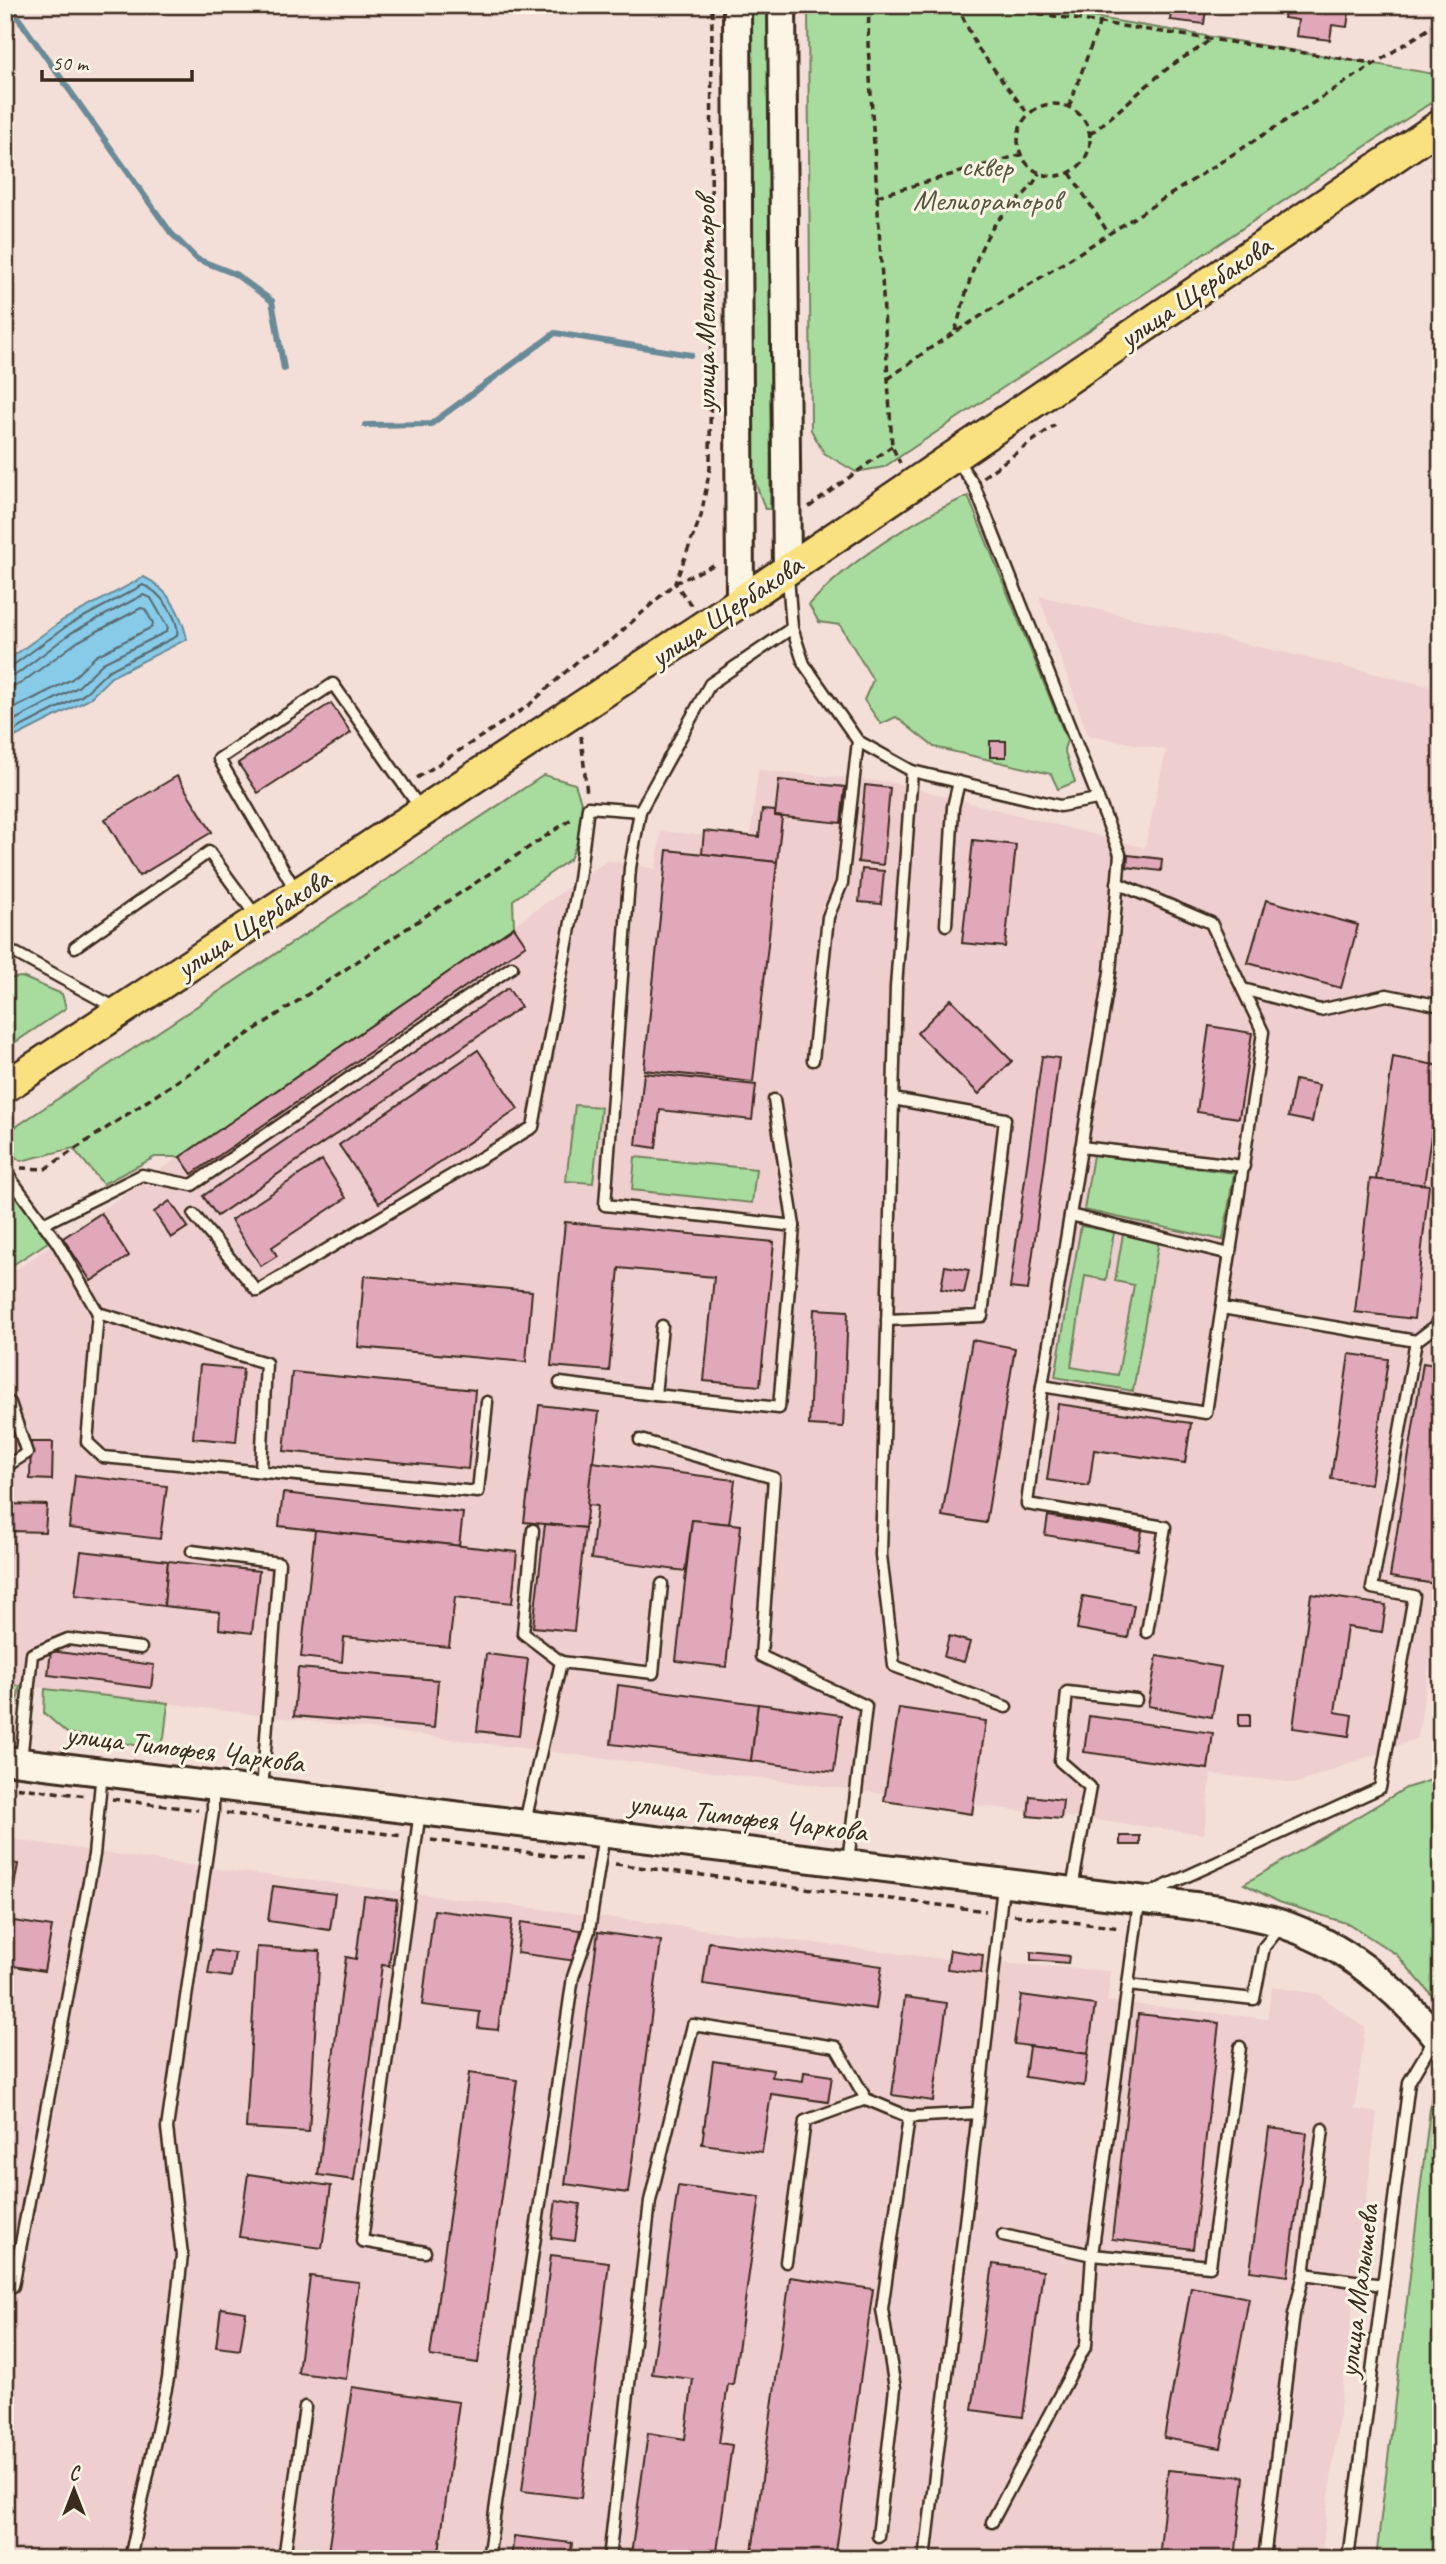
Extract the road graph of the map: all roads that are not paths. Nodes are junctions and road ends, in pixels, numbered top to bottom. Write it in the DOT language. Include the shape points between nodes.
graph roads {
  1 [pos="737,5"];
  2 [pos="782,5"];
  3 [pos="1441,125"];
  4 [pos="954,456"];
  5 [pos="787,571"];
  6 [pos="740,602"];
  7 [pos="792,628"];
  8 [pos="858,741"];
  9 [pos="912,771"];
  10 [pos="958,782"];
  11 [pos="1097,799"];
  12 [pos="423,811"];
  13 [pos="639,811"];
  14 [pos="1117,883"];
  15 [pos="298,893"];
  16 [pos="259,919"];
  17 [pos="946,925"];
  18 [pos="75,947"];
  19 [pos="5,952"];
  20 [pos="512,967"];
  21 [pos="1243,989"];
  22 [pos="1441,1006"];
  23 [pos="120,1010"];
  24 [pos="813,1060"];
  25 [pos="5,1087"];
  26 [pos="893,1099"];
  27 [pos="774,1100"];
  28 [pos="1081,1147"];
  29 [pos="1244,1166"];
  30 [pos="5,1171"];
  31 [pos="194,1215"];
  32 [pos="1070,1215"];
  33 [pos="43,1224"];
  34 [pos="794,1226"];
  35 [pos="1230,1254"];
  36 [pos="1222,1308"];
  37 [pos="97,1313"];
  38 [pos="887,1320"];
  39 [pos="1441,1322"];
  40 [pos="662,1325"];
  41 [pos="1416,1340"];
  42 [pos="560,1383"];
  43 [pos="1042,1386"];
  44 [pos="656,1395"];
  45 [pos="5,1402"];
  46 [pos="487,1402"];
  47 [pos="640,1440"];
  48 [pos="5,1467"];
  49 [pos="261,1469"];
  50 [pos="533,1530"];
  51 [pos="192,1551"];
  52 [pos="662,1584"];
  53 [pos="1147,1632"];
  54 [pos="141,1648"];
  55 [pos="561,1662"];
  56 [pos="1136,1700"];
  57 [pos="1006,1707"];
  58 [pos="13,1761"];
  59 [pos="101,1785"];
  60 [pos="213,1785"];
  61 [pos="262,1791"];
  62 [pos="420,1810"];
  63 [pos="525,1823"];
  64 [pos="604,1833"];
  65 [pos="848,1862"];
  66 [pos="1004,1881"];
  67 [pos="1072,1889"];
  68 [pos="1140,1898"];
  69 [pos="1282,1924"];
  70 [pos="1128,1985"];
  71 [pos="1438,2039"];
  72 [pos="1240,2047"];
  73 [pos="866,2099"];
  74 [pos="978,2113"];
  75 [pos="909,2117"];
  76 [pos="1322,2129"];
  77 [pos="1003,2235"];
  78 [pos="425,2252"];
  79 [pos="1092,2255"];
  80 [pos="786,2262"];
  81 [pos="1304,2274"];
  82 [pos="1383,2285"];
  83 [pos="13,2286"];
  84 [pos="305,2407"];
  85 [pos="992,2522"];
  86 [pos="878,2536"];
  87 [pos="130,2559"];
  88 [pos="284,2559"];
  89 [pos="488,2559"];
  90 [pos="609,2559"];
  91 [pos="925,2559"];
  92 [pos="1264,2559"];
  93 [pos="1348,2559"];
  1 -- 6 [label="main road, улица Мелиораторов"];
  2 -- 5 [label="main road"];
  3 -- 4 [label="main road, улица Щербакова"];
  4 -- 5 [label="main road, улица Щербакова"];
  4 -- 11 [label="lane" via="974,485"];
  5 -- 6 [label="main road, улица Щербакова"];
  5 -- 7 [label="lane"];
  6 -- 12 [label="main road, улица Щербакова"];
  7 -- 8 [label="lane" via="804,664"];
  7 -- 13 [label="lane" via="710,684"];
  8 -- 9 [label="lane"];
  8 -- 24 [label="lane" via="842,883 828,917"];
  9 -- 10 [label="lane"];
  9 -- 26 [label="lane"];
  10 -- 11 [label="lane" via="1060,806"];
  10 -- 17 [label="lane"];
  11 -- 14 [label="lane" via="1120,854"];
  12 -- 15 [label="main road, улица Щербакова"];
  12 -- 15 [label="lane" via="333,684 219,759"];
  13 -- 31 [label="lane" via="589,807 533,1128 257,1291"];
  13 -- 34 [label="lane" via="630,868 605,1205"];
  14 -- 21 [label="lane" via="1211,923"];
  14 -- 28 [label="lane" via="1110,972"];
  15 -- 16 [label="main road, улица Щербакова"];
  16 -- 18 [label="lane" via="209,852"];
  16 -- 23 [label="main road, улица Щербакова"];
  19 -- 23 [label="lane" via="18,954"];
  20 -- 33 [label="lane" via="192,1185 142,1175"];
  21 -- 22 [label="lane" via="1320,1010 1387,995"];
  21 -- 29 [label="lane" via="1263,1032"];
  23 -- 25 [label="main road, улица Щербакова"];
  26 -- 38 [label="lane"];
  26 -- 38 [label="lane" via="1005,1119 982,1316"];
  27 -- 34 [label="lane"];
  28 -- 29 [label="lane"];
  28 -- 32 [label="lane"];
  29 -- 35 [label="lane"];
  30 -- 33 [label="lane"];
  32 -- 35 [label="lane"];
  32 -- 43 [label="lane"];
  33 -- 37 [label="lane"];
  34 -- 44 [label="lane" via="779,1408"];
  35 -- 36 [label="lane"];
  36 -- 41 [label="lane"];
  36 -- 43 [label="lane" via="1206,1413"];
  37 -- 49 [label="lane" via="266,1363"];
  37 -- 49 [label="lane" via="87,1442 103,1457"];
  38 -- 57 [label="lane" via="881,1555 894,1666"];
  39 -- 41 [label="lane"];
  40 -- 44 [label="lane"];
  41 -- 68 [label="lane" via="1372,1588 1414,1596 1380,1788"];
  42 -- 44 [label="lane"];
  43 -- 53 [label="lane" via="1027,1504 1165,1527"];
  45 -- 48 [label="lane" via="10,1404 27,1453"];
  46 -- 49 [label="lane" via="478,1492"];
  47 -- 65 [label="lane" via="774,1478 761,1656 866,1706"];
  50 -- 55 [label="lane" via="523,1633"];
  51 -- 61 [label="lane" via="279,1563"];
  52 -- 55 [label="lane" via="653,1673"];
  54 -- 58 [label="lane" via="68,1639 32,1654"];
  55 -- 63 [label="lane"];
  56 -- 67 [label="lane" via="1067,1692 1060,1761 1090,1787"];
  58 -- 59 [label="main road, улица Тимофея Чаркова"];
  59 -- 60 [label="main road, улица Тимофея Чаркова"];
  59 -- 83 [label="lane" via="94,1855"];
  60 -- 61 [label="main road, улица Тимофея Чаркова"];
  60 -- 87 [label="lane" via="213,1812 167,2128 182,2255 168,2379"];
  61 -- 62 [label="main road, улица Тимофея Чаркова"];
  62 -- 63 [label="main road, улица Тимофея Чаркова"];
  62 -- 78 [label="lane" via="362,2241"];
  63 -- 64 [label="main road, улица Тимофея Чаркова"];
  64 -- 65 [label="main road, улица Тимофея Чаркова"];
  64 -- 89 [label="lane" via="589,1931 573,1977"];
  65 -- 66 [label="main road, улица Тимофея Чаркова"];
  66 -- 67 [label="main road, улица Тимофея Чаркова"];
  66 -- 74 [label="lane"];
  67 -- 68 [label="main road, улица Тимофея Чаркова"];
  68 -- 69 [label="main road, улица Тимофея Чаркова"];
  68 -- 70 [label="lane"];
  69 -- 70 [label="lane" via="1264,1947 1254,1998"];
  69 -- 71 [label="main road, улица Тимофея Чаркова" via="1337,1948 1388,1987"];
  70 -- 79 [label="lane"];
  71 -- 82 [label="lane, улица Малышева" via="1409,2082"];
  72 -- 79 [label="lane" via="1210,2266"];
  73 -- 75 [label="lane"];
  73 -- 80 [label="lane" via="805,2121"];
  73 -- 90 [label="lane" via="836,2047 693,2025 650,2201"];
  74 -- 75 [label="lane"];
  74 -- 91 [label="lane"];
  75 -- 86 [label="lane" via="882,2309 895,2388"];
  76 -- 81 [label="lane"];
  77 -- 79 [label="lane"];
  79 -- 85 [label="lane" via="1086,2345"];
  81 -- 82 [label="lane"];
  81 -- 92 [label="lane" via="1294,2314"];
  82 -- 93 [label="lane, улица Малышева"];
  84 -- 88 [label="lane"];
}
